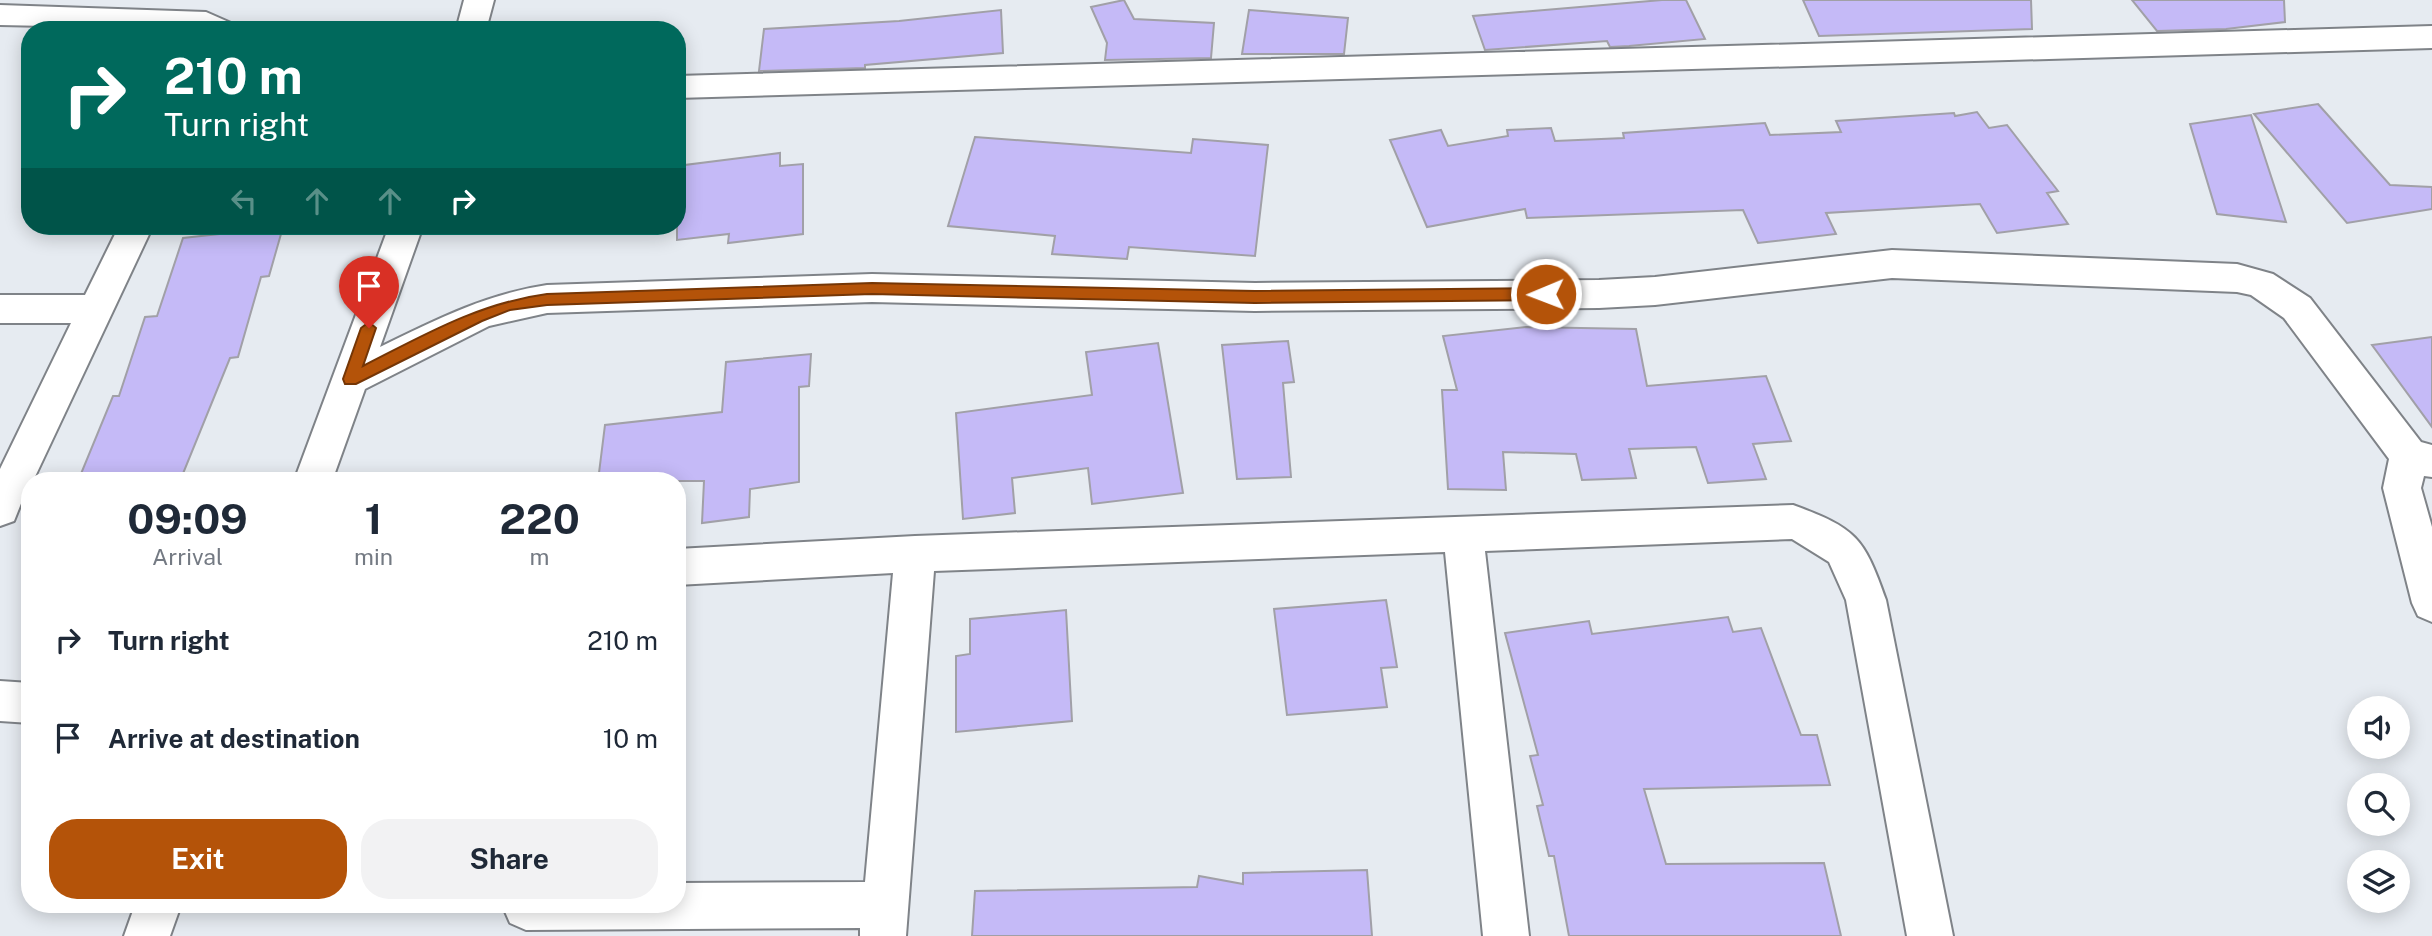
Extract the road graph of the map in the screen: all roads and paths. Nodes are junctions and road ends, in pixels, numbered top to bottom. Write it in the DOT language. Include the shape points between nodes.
graph roads {
  1 [pos="480,0"];
  2 [pos="0,15"];
  3 [pos="154,21"];
  4 [pos="474,21"];
  5 [pos="2432,37"];
  6 [pos="686,87"];
  7 [pos="132,235"];
  8 [pos="403,235"];
  9 [pos="0,309"];
  10 [pos="97,309"];
  11 [pos="350,379"];
  12 [pos="2421,459"];
  13 [pos="316,472"];
  14 [pos="0,509"];
  15 [pos="1463,534"];
  16 [pos="915,554"];
  17 [pos="686,567"];
  18 [pos="2432,603"];
  19 [pos="0,701"];
  20 [pos="21,702"];
  21 [pos="155,913"];
  22 [pos="525,916"];
  23 [pos="884,921"];
  24 [pos="147,936"];
  25 [pos="1506,936"];
  26 [pos="1930,936"];
  1 -- 4 [label="street"];
  2 -- 3 [label="street"];
  5 -- 6 [label="street"];
  7 -- 10 [label="street"];
  8 -- 11 [label="street"];
  9 -- 10 [label="street"];
  10 -- 14 [label="street"];
  11 -- 12 [label="street" via="476,316 547,299 872,288 1255,297 1599,294 1892,264 2237,278 2261,285 2297,308"];
  11 -- 13 [label="street"];
  12 -- 18 [label="street" via="2402,488"];
  15 -- 16 [label="street"];
  15 -- 25 [label="street"];
  15 -- 26 [label="street" via="1793,522 1826,534 1851,557 1866,600"];
  16 -- 17 [label="street"];
  16 -- 23 [label="street"];
  19 -- 20 [label="street"];
  21 -- 24 [label="street"];
  22 -- 23 [label="street"];
}
